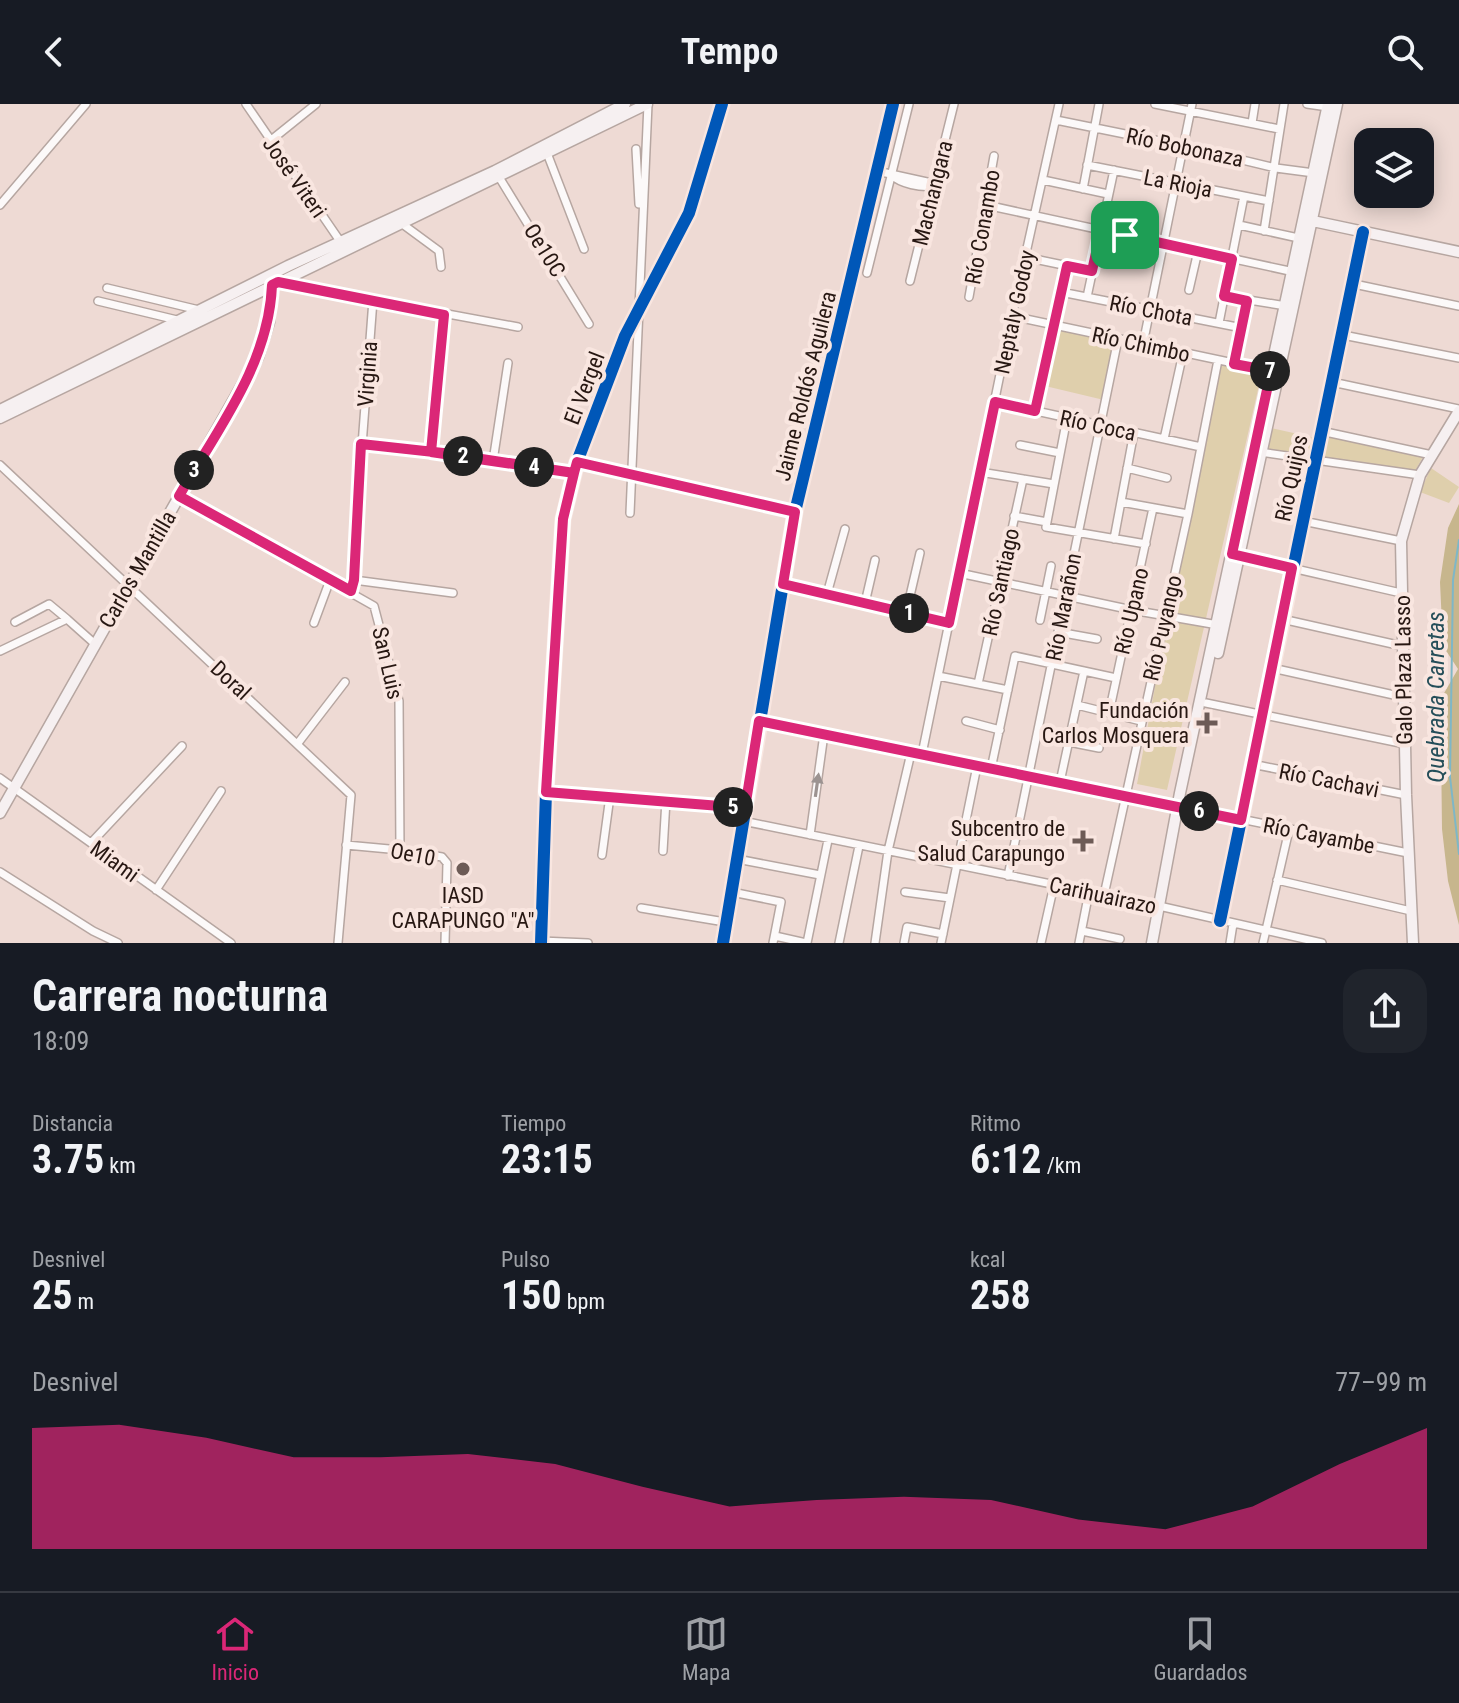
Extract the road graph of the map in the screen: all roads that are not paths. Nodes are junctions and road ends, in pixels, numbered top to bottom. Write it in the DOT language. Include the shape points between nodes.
graph roads {
  1 [pos="86,104"];
  2 [pos="246,104"];
  3 [pos="316,104"];
  4 [pos="625,104"];
  5 [pos="722,104"];
  6 [pos="893,104"];
  7 [pos="909,104"];
  8 [pos="954,104"];
  9 [pos="1059,104"];
  10 [pos="1099,104"];
  11 [pos="1155,104"];
  12 [pos="1255,104"];
  13 [pos="1284,104"];
  14 [pos="1307,104"];
  15 [pos="643,105"];
  16 [pos="1331,105"];
  17 [pos="1192,108"];
  18 [pos="1056,120"];
  19 [pos="1252,123"];
  20 [pos="1094,128"];
  21 [pos="1279,129"];
  22 [pos="270,141"];
  23 [pos="1184,146"];
  24 [pos="636,149"];
  25 [pos="547,153"];
  26 [pos="994,156"];
  27 [pos="1087,165"];
  28 [pos="1276,168"];
  29 [pos="1114,170"];
  30 [pos="877,171"];
  31 [pos="1314,173"];
  32 [pos="892,175"];
  33 [pos="499,177"];
  34 [pos="1043,180"];
  35 [pos="1176,182"];
  36 [pos="933,186"];
  37 [pos="1083,189"];
  38 [pos="1108,194"];
  39 [pos="1244,196"];
  40 [pos="1269,201"];
  41 [pos="0,205"];
  42 [pos="986,205"];
  43 [pos="1035,216"];
  44 [pos="1307,220"];
  45 [pos="401,223"];
  46 [pos="1239,225"];
  47 [pos="1105,231"];
  48 [pos="1264,231"];
  49 [pos="1363,232"];
  50 [pos="1125,235"];
  51 [pos="1304,240"];
  52 [pos="1164,244"];
  53 [pos="342,245"];
  54 [pos="584,249"];
  55 [pos="1198,251"];
  56 [pos="1459,252"];
  57 [pos="1025,257"];
  58 [pos="1232,259"];
  59 [pos="1067,266"];
  60 [pos="441,267"];
  61 [pos="1092,271"];
  62 [pos="1294,272"];
  63 [pos="867,273"];
  64 [pos="273,281"];
  65 [pos="910,281"];
  66 [pos="1354,284"];
  67 [pos="107,288"];
  68 [pos="1189,290"];
  69 [pos="1061,292"];
  70 [pos="1224,296"];
  71 [pos="969,297"];
  72 [pos="1087,297"];
  73 [pos="645,298"];
  74 [pos="373,300"];
  75 [pos="98,301"];
  76 [pos="1247,301"];
  77 [pos="1286,306"];
  78 [pos="1459,306"];
  79 [pos="199,310"];
  80 [pos="1150,310"];
  81 [pos="444,315"];
  82 [pos="1012,316"];
  83 [pos="177,320"];
  84 [pos="1219,323"];
  85 [pos="589,324"];
  86 [pos="1053,325"];
  87 [pos="518,327"];
  88 [pos="1242,328"];
  89 [pos="1343,335"];
  90 [pos="1118,339"];
  91 [pos="1143,344"];
  92 [pos="1183,353"];
  93 [pos="1459,358"];
  94 [pos="1218,360"];
  95 [pos="508,363"];
  96 [pos="1234,364"];
  97 [pos="1271,371"];
  98 [pos="1332,382"];
  99 [pos="995,402"];
  100 [pos="0,410"];
  101 [pos="1459,410"];
  102 [pos="1035,411"];
  103 [pos="0,418"];
  104 [pos="1067,418"];
  105 [pos="1101,425"];
  106 [pos="1321,431"];
  107 [pos="1134,432"];
  108 [pos="1164,439"];
  109 [pos="361,444"];
  110 [pos="1020,445"];
  111 [pos="1201,447"];
  112 [pos="431,452"];
  113 [pos="1259,452"];
  114 [pos="1060,453"];
  115 [pos="1432,455"];
  116 [pos="493,461"];
  117 [pos="1315,461"];
  118 [pos="577,462"];
  119 [pos="0,465"];
  120 [pos="1127,468"];
  121 [pos="980,472"];
  122 [pos="574,473"];
  123 [pos="1420,475"];
  124 [pos="1167,478"];
  125 [pos="1023,479"];
  126 [pos="1054,484"];
  127 [pos="179,496"];
  128 [pos="1121,502"];
  129 [pos="1153,508"];
  130 [pos="795,512"];
  131 [pos="630,513"];
  132 [pos="1188,514"];
  133 [pos="1014,516"];
  134 [pos="1303,521"];
  135 [pos="1046,524"];
  136 [pos="845,529"];
  137 [pos="1077,533"];
  138 [pos="1114,539"];
  139 [pos="1401,541"];
  140 [pos="1146,544"];
  141 [pos="920,553"];
  142 [pos="1237,555"];
  143 [pos="875,560"];
  144 [pos="1051,566"];
  145 [pos="1292,568"];
  146 [pos="959,573"];
  147 [pos="330,580"];
  148 [pos="354,580"];
  149 [pos="1000,582"];
  150 [pos="128,584"];
  151 [pos="783,584"];
  152 [pos="351,591"];
  153 [pos="1046,592"];
  154 [pos="453,593"];
  155 [pos="1401,593"];
  156 [pos="827,594"];
  157 [pos="1065,596"];
  158 [pos="865,603"];
  159 [pos="1132,610"];
  160 [pos="906,613"];
  161 [pos="1166,616"];
  162 [pos="67,619"];
  163 [pos="1282,619"];
  164 [pos="1040,620"];
  165 [pos="15,622"];
  166 [pos="314,623"];
  167 [pos="949,623"];
  168 [pos="1218,625"];
  169 [pos="1058,632"];
  170 [pos="1097,639"];
  171 [pos="95,644"];
  172 [pos="1402,646"];
  173 [pos="2,647"];
  174 [pos="1051,663"];
  175 [pos="1272,668"];
  176 [pos="1084,671"];
  177 [pos="938,676"];
  178 [pos="1116,678"];
  179 [pos="345,682"];
  180 [pos="978,684"];
  181 [pos="1008,690"];
  182 [pos="1403,697"];
  183 [pos="1206,703"];
  184 [pos="1077,705"];
  185 [pos="1109,713"];
  186 [pos="1262,714"];
  187 [pos="759,721"];
  188 [pos="966,721"];
  189 [pos="1141,721"];
  190 [pos="1000,730"];
  191 [pos="824,734"];
  192 [pos="1069,742"];
  193 [pos="298,743"];
  194 [pos="1405,744"];
  195 [pos="182,746"];
  196 [pos="1099,748"];
  197 [pos="911,753"];
  198 [pos="922,754"];
  199 [pos="1252,764"];
  200 [pos="977,766"];
  201 [pos="991,769"];
  202 [pos="1028,776"];
  203 [pos="0,778"];
  204 [pos="1060,782"];
  205 [pos="14,789"];
  206 [pos="221,791"];
  207 [pos="546,792"];
  208 [pos="1124,795"];
  209 [pos="1406,795"];
  210 [pos="610,796"];
  211 [pos="666,800"];
  212 [pos="1180,807"];
  213 [pos="745,808"];
  214 [pos="0,813"];
  215 [pos="1241,820"];
  216 [pos="743,821"];
  217 [pos="1289,830"];
  218 [pos="810,835"];
  219 [pos="828,840"];
  220 [pos="91,843"];
  221 [pos="346,845"];
  222 [pos="859,846"];
  223 [pos="400,850"];
  224 [pos="663,851"];
  225 [pos="888,851"];
  226 [pos="1408,853"];
  227 [pos="602,855"];
  228 [pos="737,859"];
  229 [pos="957,865"];
  230 [pos="0,872"];
  231 [pos="820,875"];
  232 [pos="1008,876"];
  233 [pos="1277,880"];
  234 [pos="1054,885"];
  235 [pos="156,890"];
  236 [pos="732,892"];
  237 [pos="905,892"];
  238 [pos="1089,892"];
  239 [pos="1104,895"];
  240 [pos="950,898"];
  241 [pos="1159,906"];
  242 [pos="641,908"];
  243 [pos="1411,911"];
  244 [pos="1220,921"];
  245 [pos="725,922"];
  246 [pos="1233,924"];
  247 [pos="1266,929"];
  248 [pos="1082,931"];
  249 [pos="943,934"];
  250 [pos="1120,939"];
  251 [pos="774,940"];
  252 [pos="541,942"];
  253 [pos="118,943"];
  254 [pos="231,943"];
  255 [pos="338,943"];
  256 [pos="445,943"];
  257 [pos="588,943"];
  258 [pos="723,943"];
  259 [pos="806,943"];
  260 [pos="839,943"];
  261 [pos="875,943"];
  262 [pos="904,943"];
  263 [pos="941,943"];
  264 [pos="1041,943"];
  265 [pos="1079,943"];
  266 [pos="1152,943"];
  267 [pos="1230,943"];
  268 [pos="1263,943"];
  269 [pos="1322,943"];
  270 [pos="1413,943"];
  1 -- 41 [label="street"];
  2 -- 22 [label="street, José Viteri"];
  3 -- 22 [label="street"];
  4 -- 53 [label="main road"];
  5 -- 73 [label="street, El Vergel" via="689,213"];
  6 -- 30 [label="street, Jaime Roldós Aguilera"];
  7 -- 32 [label="street"];
  8 -- 36 [label="street, Machangara"];
  9 -- 18 [label="street, Neptaly Godoy"];
  10 -- 20 [label="street"];
  11 -- 17 [label="street"];
  12 -- 19 [label="street"];
  13 -- 21 [label="street"];
  14 -- 16 [label="street"];
  15 -- 25 [label="main road"];
  15 -- 131 [label="street"];
  16 -- 31 [label="main road"];
  16 -- 44 [label="main road"];
  17 -- 19 [label="street"];
  17 -- 23 [label="street"];
  18 -- 20 [label="street, Río Bobonaza"];
  18 -- 34 [label="street, Neptaly Godoy"];
  19 -- 21 [label="street"];
  20 -- 23 [label="street, Río Bobonaza"];
  20 -- 27 [label="street"];
  21 -- 28 [label="street"];
  22 -- 53 [label="street, José Viteri"];
  23 -- 28 [label="street, Río Bobonaza"];
  23 -- 35 [label="street"];
  24 -- 73 [label="street"];
  25 -- 33 [label="main road"];
  25 -- 54 [label="street"];
  26 -- 42 [label="street, Río Conambo"];
  27 -- 29 [label="street, La Rioja"];
  27 -- 37 [label="street"];
  28 -- 31 [label="street, Río Bobonaza"];
  28 -- 40 [label="street"];
  29 -- 35 [label="street, La Rioja"];
  29 -- 38 [label="street"];
  30 -- 32 [label="street"];
  30 -- 130 [label="street, Jaime Roldós Aguilera"];
  31 -- 44 [label="main road"];
  32 -- 36 [label="street"];
  32 -- 63 [label="street"];
  33 -- 45 [label="main road"];
  33 -- 85 [label="street, Oe10C"];
  34 -- 37 [label="street"];
  34 -- 43 [label="street, Neptaly Godoy"];
  35 -- 39 [label="street, La Rioja"];
  35 -- 52 [label="street"];
  36 -- 65 [label="street, Machangara"];
  37 -- 38 [label="street"];
  38 -- 47 [label="street"];
  39 -- 40 [label="street, La Rioja"];
  39 -- 46 [label="street"];
  40 -- 48 [label="street"];
  42 -- 43 [label="street"];
  42 -- 71 [label="street, Río Conambo"];
  43 -- 47 [label="street"];
  43 -- 57 [label="street, Neptaly Godoy"];
  44 -- 49 [label="main road"];
  44 -- 51 [label="main road"];
  45 -- 53 [label="main road"];
  45 -- 60 [label="street" via="439,251"];
  46 -- 48 [label="street"];
  46 -- 58 [label="street"];
  47 -- 50 [label="street"];
  47 -- 50 [label="street" via="1117,213 1128,217"];
  47 -- 50 [label="street" via="1106,259 1117,261"];
  47 -- 61 [label="street"];
  48 -- 51 [label="street"];
  49 -- 56 [label="main road"];
  49 -- 66 [label="street, Río Quijos"];
  50 -- 52 [label="street"];
  51 -- 62 [label="main road"];
  51 -- 113 [label="main road"];
  52 -- 55 [label="street"];
  52 -- 80 [label="street"];
  53 -- 64 [label="main road"];
  55 -- 58 [label="street"];
  55 -- 68 [label="street"];
  57 -- 59 [label="street"];
  57 -- 82 [label="street, Neptaly Godoy"];
  58 -- 62 [label="street"];
  58 -- 70 [label="street"];
  59 -- 61 [label="street"];
  59 -- 69 [label="street"];
  61 -- 72 [label="street"];
  62 -- 77 [label="main road"];
  64 -- 74 [label="street"];
  64 -- 79 [label="main road"];
  64 -- 103 [label="main road"];
  64 -- 127 [label="main road, Carlos Mantilla" via="269,322 258,357"];
  66 -- 78 [label="street"];
  66 -- 89 [label="street, Río Quijos"];
  67 -- 79 [label="street"];
  69 -- 72 [label="street, Río Chota"];
  69 -- 86 [label="street"];
  70 -- 76 [label="street"];
  70 -- 84 [label="street"];
  72 -- 80 [label="street, Río Chota"];
  73 -- 118 [label="street, El Vergel"];
  74 -- 81 [label="street"];
  74 -- 109 [label="street, Virginia"];
  75 -- 83 [label="street"];
  76 -- 77 [label="street"];
  76 -- 88 [label="street"];
  77 -- 97 [label="main road"];
  79 -- 83 [label="main road"];
  80 -- 84 [label="street, Río Chota"];
  80 -- 91 [label="street"];
  81 -- 87 [label="street"];
  81 -- 112 [label="street"];
  82 -- 86 [label="street, Río Chimbo"];
  82 -- 99 [label="street, Neptaly Godoy"];
  83 -- 100 [label="main road"];
  84 -- 88 [label="street, Río Chota"];
  86 -- 90 [label="street, Río Chimbo"];
  86 -- 102 [label="street"];
  88 -- 96 [label="street"];
  89 -- 93 [label="street"];
  89 -- 98 [label="street, Río Quijos"];
  90 -- 91 [label="street, Río Chimbo"];
  90 -- 105 [label="street, Río Marañon"];
  91 -- 92 [label="street, Río Chimbo"];
  92 -- 94 [label="street, Río Chimbo"];
  92 -- 108 [label="street"];
  94 -- 96 [label="street, Río Chimbo"];
  94 -- 111 [label="street, Río Puyango"];
  95 -- 116 [label="street"];
  96 -- 97 [label="street, Río Chimbo"];
  97 -- 113 [label="main road"];
  98 -- 101 [label="street"];
  98 -- 106 [label="street, Río Quijos"];
  99 -- 102 [label="street, Río Coca"];
  99 -- 121 [label="street, Neptaly Godoy"];
  101 -- 115 [label="main road, Galo Plaza Lasso"];
  102 -- 104 [label="street, Río Coca"];
  104 -- 105 [label="street, Río Coca"];
  104 -- 114 [label="street"];
  105 -- 107 [label="street, Río Coca"];
  105 -- 137 [label="street, Río Marañon"];
  106 -- 115 [label="street"];
  106 -- 117 [label="street, Río Quijos"];
  107 -- 108 [label="street, Río Coca"];
  107 -- 120 [label="street"];
  108 -- 111 [label="street, Río Coca"];
  109 -- 112 [label="street"];
  109 -- 148 [label="street, Virginia"];
  110 -- 114 [label="street"];
  111 -- 132 [label="street, Río Puyango"];
  112 -- 116 [label="street"];
  113 -- 117 [label="street"];
  113 -- 142 [label="main road"];
  114 -- 126 [label="street"];
  115 -- 123 [label="main road, Galo Plaza Lasso"];
  116 -- 122 [label="street"];
  117 -- 123 [label="street"];
  117 -- 134 [label="street, Río Quijos"];
  118 -- 122 [label="street, El Vergel"];
  118 -- 130 [label="street"];
  119 -- 150 [label="street, Doral"];
  120 -- 124 [label="street"];
  120 -- 128 [label="street"];
  121 -- 125 [label="street"];
  121 -- 146 [label="street, Neptaly Godoy"];
  122 -- 207 [label="street, El Vergel" via="563,519"];
  123 -- 139 [label="main road, Galo Plaza Lasso"];
  125 -- 126 [label="street"];
  125 -- 133 [label="street, Río Santiago"];
  126 -- 135 [label="street"];
  127 -- 147 [label="street, San Luis"];
  127 -- 150 [label="main road, Carlos Mantilla"];
  128 -- 129 [label="street"];
  128 -- 138 [label="street"];
  129 -- 132 [label="street"];
  129 -- 140 [label="street, Río Upano"];
  130 -- 151 [label="street, Jaime Roldós Aguilera"];
  132 -- 161 [label="street, Río Puyango"];
  133 -- 135 [label="street"];
  133 -- 149 [label="street, Río Santiago"];
  134 -- 139 [label="street"];
  134 -- 145 [label="street, Río Quijos"];
  135 -- 137 [label="street"];
  136 -- 156 [label="street"];
  137 -- 138 [label="street"];
  137 -- 157 [label="street, Río Marañon"];
  138 -- 140 [label="street"];
  139 -- 155 [label="main road, Galo Plaza Lasso"];
  140 -- 159 [label="street, Río Upano"];
  141 -- 160 [label="street"];
  142 -- 145 [label="street"];
  142 -- 168 [label="main road"];
  142 -- 183 [label="main road"];
  143 -- 158 [label="street"];
  144 -- 153 [label="street"];
  145 -- 155 [label="street"];
  145 -- 163 [label="street, Río Quijos"];
  146 -- 149 [label="street"];
  146 -- 167 [label="street, Neptaly Godoy"];
  147 -- 152 [label="street, San Luis"];
  147 -- 166 [label="street"];
  148 -- 152 [label="street, Virginia"];
  148 -- 154 [label="street"];
  149 -- 153 [label="street"];
  149 -- 180 [label="street, Río Santiago"];
  150 -- 171 [label="main road, Carlos Mantilla"];
  150 -- 193 [label="street, Doral"];
  151 -- 156 [label="street"];
  151 -- 187 [label="street, Jaime Roldós Aguilera"];
  152 -- 223 [label="street, San Luis" via="374,606 399,701"];
  153 -- 157 [label="street"];
  153 -- 164 [label="street"];
  155 -- 172 [label="main road, Galo Plaza Lasso"];
  156 -- 158 [label="street"];
  157 -- 159 [label="street"];
  157 -- 169 [label="street, Río Marañon"];
  158 -- 160 [label="street"];
  159 -- 161 [label="street"];
  159 -- 178 [label="street, Río Upano"];
  160 -- 167 [label="street"];
  161 -- 168 [label="street"];
  161 -- 189 [label="street, Río Puyango"];
  162 -- 165 [label="street" via="49,604"];
  162 -- 171 [label="street"];
  162 -- 173 [label="street"];
  163 -- 172 [label="street"];
  163 -- 175 [label="street, Río Quijos"];
  167 -- 177 [label="street, Neptaly Godoy"];
  168 -- 212 [label="main road"];
  169 -- 170 [label="street"];
  169 -- 174 [label="street, Río Marañon"];
  171 -- 205 [label="main road, Carlos Mantilla"];
  172 -- 182 [label="main road, Galo Plaza Lasso"];
  174 -- 176 [label="street"];
  174 -- 181 [label="street" via="1015,656"];
  174 -- 202 [label="street, Río Marañon"];
  175 -- 182 [label="street"];
  175 -- 186 [label="street, Río Quijos"];
  176 -- 178 [label="street"];
  176 -- 184 [label="street"];
  177 -- 180 [label="street"];
  177 -- 198 [label="street, Neptaly Godoy"];
  178 -- 185 [label="street, Río Upano"];
  179 -- 193 [label="street"];
  180 -- 181 [label="street"];
  181 -- 190 [label="street"];
  182 -- 194 [label="main road, Galo Plaza Lasso"];
  183 -- 186 [label="street"];
  183 -- 212 [label="main road"];
  184 -- 185 [label="street"];
  184 -- 192 [label="street"];
  185 -- 189 [label="street"];
  186 -- 194 [label="street"];
  186 -- 199 [label="street, Río Quijos"];
  187 -- 191 [label="street, Río Cayambe"];
  187 -- 213 [label="street, Jaime Roldós Aguilera"];
  188 -- 190 [label="street"];
  189 -- 208 [label="street, Río Puyango"];
  190 -- 201 [label="street"];
  191 -- 197 [label="street, Río Cayambe"];
  218 -- 191 [label="street, one-way"];
  192 -- 196 [label="street"];
  192 -- 204 [label="street"];
  193 -- 221 [label="street, Doral" via="351,795"];
  194 -- 209 [label="main road, Galo Plaza Lasso"];
  195 -- 220 [label="street"];
  197 -- 198 [label="street, Río Cayambe"];
  197 -- 225 [label="street"];
  198 -- 200 [label="street, Río Cayambe"];
  199 -- 209 [label="street, Río Cachavi"];
  199 -- 215 [label="street, Río Quijos"];
  200 -- 201 [label="street, Río Cayambe"];
  200 -- 229 [label="street"];
  201 -- 202 [label="street, Río Cayambe"];
  202 -- 204 [label="street, Río Cayambe"];
  202 -- 232 [label="street, Río Marañon"];
  203 -- 205 [label="street, Miami"];
  204 -- 208 [label="street, Río Cayambe"];
  205 -- 214 [label="main road, Carlos Mantilla"];
  205 -- 220 [label="street, Miami"];
  206 -- 235 [label="street"];
  207 -- 210 [label="street"];
  207 -- 252 [label="street, El Vergel"];
  208 -- 212 [label="street, Río Cayambe"];
  208 -- 239 [label="street, Río Puyango"];
  209 -- 226 [label="main road, Galo Plaza Lasso"];
  210 -- 211 [label="street"];
  210 -- 227 [label="street"];
  211 -- 213 [label="street"];
  211 -- 224 [label="street"];
  212 -- 215 [label="street, Río Cayambe"];
  212 -- 241 [label="main road"];
  213 -- 216 [label="street, Jaime Roldós Aguilera"];
  215 -- 217 [label="street, Río Cayambe"];
  215 -- 244 [label="street, Río Quijos"];
  216 -- 218 [label="street, Carihuairazo"];
  216 -- 228 [label="street, Jaime Roldós Aguilera"];
  217 -- 226 [label="street, Río Cayambe"];
  217 -- 233 [label="street"];
  218 -- 219 [label="street, Carihuairazo"];
  219 -- 222 [label="street, Carihuairazo"];
  219 -- 231 [label="street"];
  220 -- 235 [label="street, Miami"];
  221 -- 223 [label="street, Oe10"];
  221 -- 255 [label="street, Doral"];
  222 -- 225 [label="street, Carihuairazo"];
  222 -- 260 [label="street"];
  223 -- 256 [label="street, Oe10" via="434,854 447,863"];
  225 -- 229 [label="street, Carihuairazo"];
  225 -- 261 [label="street"];
  226 -- 243 [label="main road, Galo Plaza Lasso"];
  228 -- 231 [label="street"];
  228 -- 236 [label="street, Jaime Roldós Aguilera"];
  229 -- 232 [label="street, Carihuairazo"];
  229 -- 240 [label="street"];
  230 -- 253 [label="street"];
  231 -- 259 [label="street"];
  232 -- 234 [label="street, Carihuairazo"];
  233 -- 243 [label="street"];
  233 -- 247 [label="street"];
  234 -- 238 [label="street, Carihuairazo"];
  234 -- 264 [label="street"];
  235 -- 254 [label="street, Miami"];
  236 -- 245 [label="street, Jaime Roldós Aguilera"];
  236 -- 251 [label="street" via="781,902"];
  237 -- 240 [label="street"];
  238 -- 239 [label="street, Carihuairazo"];
  238 -- 248 [label="street"];
  239 -- 241 [label="street, Carihuairazo"];
  240 -- 249 [label="street"];
  241 -- 244 [label="street, Carihuairazo"];
  241 -- 266 [label="main road"];
  242 -- 245 [label="street"];
  243 -- 270 [label="main road, Galo Plaza Lasso"];
  244 -- 246 [label="street, Carihuairazo"];
  245 -- 258 [label="street, Jaime Roldós Aguilera"];
  246 -- 247 [label="street, Carihuairazo"];
  246 -- 267 [label="street"];
  247 -- 268 [label="street"];
  247 -- 269 [label="street, Carihuairazo"];
  248 -- 250 [label="street"];
  248 -- 265 [label="street"];
  249 -- 262 [label="street" via="907,927"];
  249 -- 263 [label="street"];
  251 -- 259 [label="street"];
  252 -- 257 [label="street"];
}
